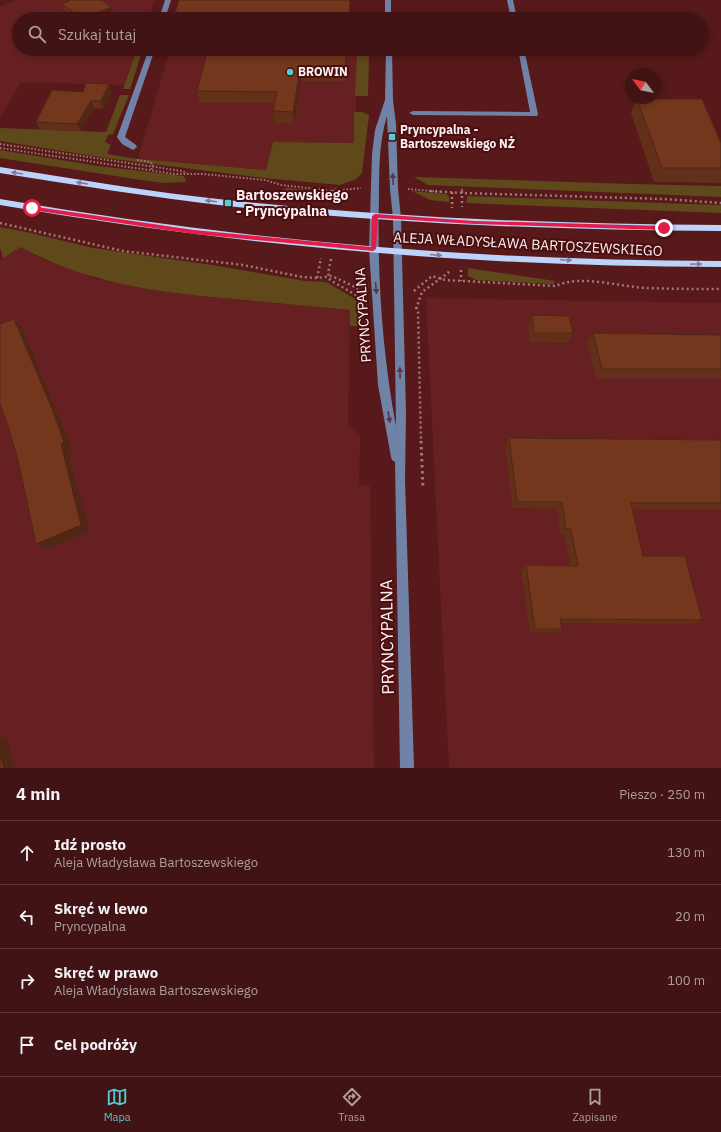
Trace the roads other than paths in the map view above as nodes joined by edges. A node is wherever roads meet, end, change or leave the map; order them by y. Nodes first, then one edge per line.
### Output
1 (168, 0) edge
2 (388, 0) edge
3 (510, 0) edge
4 (164, 12) edge
5 (388, 12) edge
6 (513, 12) edge
7 (150, 56) edge
8 (389, 56) edge
9 (522, 56) edge
10 (389, 100) junction
11 (413, 114) dead end
12 (133, 147) road end
13 (0, 170) edge
14 (0, 202) edge
15 (375, 216) junction
16 (397, 218) junction
17 (721, 228) edge
18 (373, 249) junction
19 (397, 252) junction
20 (721, 264) edge
21 (400, 480) junction
22 (407, 768) edge

1 - 4 street
2 - 5 street
3 - 6 street
7 - 12 street
8 - 10 street, PRYNCYPALNA
9 - 11 street
10 - 15 street, PRYNCYPALNA
16 -> 10 street, PRYNCYPALNA
15 -> 13 main road, ALEJA WŁADYSŁAWA BARTOSZEWSKIEGO
14 - 18 main road, ALEJA WŁADYSŁAWA BARTOSZEWSKIEGO
15 - 16 main road, ALEJA WŁADYSŁAWA BARTOSZEWSKIEGO
15 - 18 street, PRYNCYPALNA
16 - 17 main road, ALEJA WŁADYSŁAWA BARTOSZEWSKIEGO
16 - 19 street, PRYNCYPALNA
18 - 19 main road, ALEJA WŁADYSŁAWA BARTOSZEWSKIEGO
18 -> 21 street, PRYNCYPALNA
19 -> 20 main road, ALEJA WŁADYSŁAWA BARTOSZEWSKIEGO
21 -> 19 street, PRYNCYPALNA
21 - 22 street, PRYNCYPALNA

